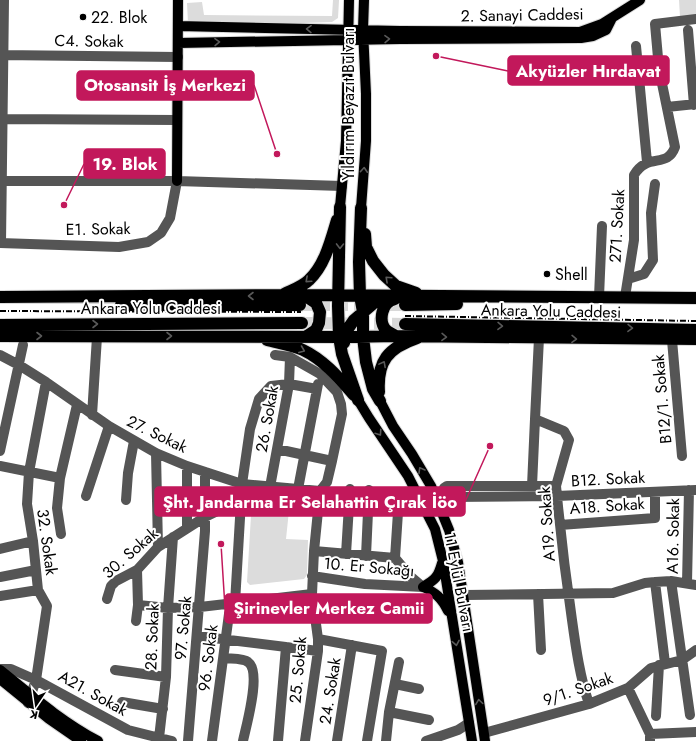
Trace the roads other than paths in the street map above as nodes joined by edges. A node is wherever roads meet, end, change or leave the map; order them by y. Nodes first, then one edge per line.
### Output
1 (4, 0) edge
2 (178, 0) edge
3 (349, 0) edge
4 (364, 0) edge
5 (640, 0) edge
6 (696, 20) edge
7 (178, 26) junction
8 (688, 30) dead end
9 (348, 35) junction
10 (363, 35) junction
11 (178, 43) junction
12 (636, 46) dead end
13 (2, 55) edge
14 (178, 57) junction
15 (695, 104) edge
16 (667, 107) junction
17 (1, 119) edge
18 (177, 120) junction
19 (647, 162) junction
20 (1, 181) edge
21 (177, 181) junction
22 (655, 184) dead end
23 (342, 186) junction
24 (340, 207) junction
25 (361, 208) junction
26 (602, 226) dead end
27 (1, 243) edge
28 (629, 274) junction
29 (280, 296) junction
30 (360, 296) junction
31 (422, 296) junction
32 (0, 297) edge
33 (599, 297) junction
34 (626, 297) junction
35 (696, 298) edge
36 (302, 300) junction
37 (339, 301) junction
38 (0, 304) edge
39 (405, 304) tunnel mouth
40 (696, 304) edge
41 (359, 316) junction
42 (302, 323) tunnel mouth
43 (405, 324) tunnel mouth
44 (0, 325) edge
45 (696, 330) edge
46 (0, 336) edge
47 (251, 336) junction
48 (307, 336) junction
49 (396, 336) junction
50 (423, 336) junction
51 (97, 337) junction
52 (342, 337) junction
53 (363, 337) junction
54 (539, 338) junction
55 (696, 339) edge
56 (672, 340) junction
57 (23, 346) dead end
58 (0, 355) edge
59 (275, 355) dead end
60 (290, 357) junction
61 (19, 365) junction
62 (320, 374) junction
63 (46, 382) junction
64 (289, 384) junction
65 (317, 389) junction
66 (358, 400) junction
67 (380, 401) junction
68 (77, 405) junction
69 (92, 415) junction
70 (535, 418) junction
71 (109, 426) junction
72 (134, 441) junction
73 (277, 449) junction
74 (0, 451) edge
75 (156, 454) junction
76 (304, 455) junction
77 (682, 456) dead end
78 (332, 461) junction
79 (0, 466) edge
80 (187, 466) junction
81 (29, 472) junction
82 (205, 472) junction
83 (60, 478) junction
84 (242, 484) junction
85 (532, 486) junction
86 (270, 487) junction
87 (298, 489) junction
88 (350, 489) dead end
89 (369, 490) dead end
90 (692, 490) edge
91 (320, 491) junction
92 (556, 491) junction
93 (655, 492) junction
94 (86, 496) dead end
95 (399, 497) dead end
96 (126, 500) dead end
97 (242, 500) junction
98 (205, 517) junction
99 (560, 525) junction
100 (187, 527) junction
101 (61, 534) dead end
102 (173, 536) junction
103 (33, 541) junction
104 (158, 547) junction
105 (0, 549) edge
106 (314, 551) junction
107 (346, 554) junction
108 (366, 556) junction
109 (395, 558) junction
110 (443, 561) junction
111 (36, 570) junction
112 (137, 570) junction
113 (312, 576) junction
114 (0, 577) edge
115 (671, 581) junction
116 (655, 582) junction
117 (691, 584) edge
118 (423, 587) junction
119 (38, 590) junction
120 (568, 593) junction
121 (312, 594) junction
122 (538, 594) junction
123 (464, 595) junction
124 (0, 596) edge
125 (107, 599) dead end
126 (235, 603) junction
127 (138, 605) junction
128 (200, 607) junction
129 (314, 607) junction
130 (168, 608) junction
131 (360, 615) dead end
132 (136, 621) dead end
133 (452, 622) junction
134 (197, 636) junction
135 (225, 639) junction
136 (318, 639) junction
137 (352, 645) junction
138 (286, 647) junction
139 (541, 650) dead end
140 (696, 650) edge
141 (318, 651) junction
142 (224, 658) junction
143 (682, 660) junction
144 (399, 662) dead end
145 (662, 664) junction
146 (0, 670) edge
147 (115, 670) dead end
148 (166, 677) junction
149 (0, 679) edge
150 (36, 680) junction
151 (394, 684) junction
152 (628, 688) junction
153 (419, 689) dead end
154 (29, 699) junction
155 (122, 702) dead end
156 (589, 704) junction
157 (162, 709) junction
158 (389, 712) junction
159 (690, 715) dead end
160 (656, 716) dead end
161 (428, 720) dead end
162 (696, 732) edge
163 (470, 734) edge
164 (485, 737) edge
165 (159, 738) junction
166 (650, 738) edge
167 (81, 741) edge
168 (98, 741) edge
169 (172, 741) edge
170 (188, 741) edge
171 (212, 741) edge
172 (243, 741) edge
173 (278, 741) edge
174 (306, 741) edge
175 (337, 741) edge
176 (367, 741) edge
177 (386, 741) edge
178 (426, 741) edge

1 - 13 street
2 - 7 main road
3 - 9 main road, Yıldırım Beyazıt Bulvarı
4 - 10 main road, Yıldırım Beyazıt Bulvarı
5 - 10 main road, 2. Sanayi Caddesi
6 - 16 street
9 -> 7 main road, 2. Sanayi Caddesi
7 - 11 main road
8 - 15 street
9 - 10 main road, 2. Sanayi Caddesi
11 -> 9 main road, 2. Sanayi Caddesi
9 - 23 main road, Yıldırım Beyazıt Bulvarı
25 -> 10 main road, Yıldırım Beyazıt Bulvarı
11 - 14 main road
12 - 19 street
13 - 14 street, C4. Sokak
13 - 17 street
14 - 18 main road
15 - 16 street
16 - 19 street
17 - 18 street
17 - 20 street
18 - 21 main road
19 - 28 street, 271. Sokak
20 - 21 street
20 - 27 street
21 - 23 street
21 - 27 street, E1. Sokak
22 - 28 street
23 - 24 main road, Yıldırım Beyazıt Bulvarı
24 -> 29 highway
24 -> 37 highway
25 - 30 highway
31 -> 25 highway
26 - 33 street
28 - 34 street, 271. Sokak
29 -> 32 highway
29 - 36 highway
30 - 31 highway
30 - 37 highway
30 - 41 highway
31 - 33 highway
31 - 41 highway
31 - 49 highway
33 - 34 highway
34 - 35 highway
36 - 37 highway
36 - 38 highway, Ankara Yolu Caddesi
36 - 48 highway
37 - 41 highway
37 - 52 highway
39 - 40 highway, Ankara Yolu Caddesi
41 - 52 highway
41 - 53 highway
44 -> 42 highway, Ankara Yolu Caddesi
43 -> 45 highway, Ankara Yolu Caddesi
46 -> 51 highway
47 - 48 highway
51 -> 47 highway
47 -> 66 highway
48 - 52 highway
49 - 50 highway
49 - 53 highway
50 -> 54 highway
67 -> 50 highway
51 - 69 street
52 - 53 highway
52 - 66 highway
53 - 67 highway
54 -> 56 highway
54 - 70 street
55 - 56 highway
56 - 77 street, B12/1. Sokak
57 - 61 street
58 - 61 street, 27. Sokak
59 - 60 street
60 - 62 street, 25. Sokak
60 - 64 street, 26. Sokak
61 - 63 street, 27. Sokak
61 - 74 street
62 - 65 street
62 - 78 street, 25. Sokak
63 - 68 street, 27. Sokak
63 - 81 street, 32. Sokak
64 - 65 street
64 - 73 street, 26. Sokak
64 - 84 street, 96. Sokak
65 - 76 street
66 -> 110 main road, 11 Eylül Bulvarı
123 -> 67 main road, 11 Eylül Bulvarı
68 - 69 street, 27. Sokak
68 - 83 street
69 - 71 street, 27. Sokak
70 - 85 street
70 - 92 street, A19. Sokak
71 - 72 street, 27. Sokak
71 - 94 street
72 - 75 street, 27. Sokak
72 - 96 street
73 - 76 street
73 - 86 street, 26. Sokak
75 - 80 street, 27. Sokak
75 - 104 street
76 - 78 street
76 - 87 street
78 - 91 street, 25. Sokak
79 - 81 street
80 - 82 street, 27. Sokak
80 - 100 street
81 - 83 street
81 - 103 street, 32. Sokak
82 - 84 street, 27. Sokak
82 - 98 street, 97. Sokak
83 - 101 street
84 - 86 street, 27. Sokak
84 - 97 street, 96. Sokak
85 - 92 street
85 - 92 street, B12. Sokak
86 - 87 street, 27. Sokak
87 - 91 street, 27. Sokak
88 - 107 street
89 - 108 street
90 - 93 street, B12. Sokak
90 - 117 street, A16. Sokak
91 - 106 street, 25. Sokak
92 - 93 street, B12. Sokak
92 - 99 street, A19. Sokak
93 - 99 street, A18. Sokak
95 - 109 street
97 - 98 street, 30. Sokak
97 - 126 street, 96. Sokak
98 - 100 street, 30. Sokak
98 - 128 street, 97. Sokak
99 - 120 street, A19. Sokak
100 - 102 street, 30. Sokak
102 - 104 street, 30. Sokak
102 - 130 street, 28. Sokak
103 - 105 street
103 - 111 street, 32. Sokak
104 - 112 street, 30. Sokak
106 - 107 street
106 - 113 street, 25. Sokak
107 - 108 street
108 - 109 street
109 - 118 street
110 - 118 main road
110 - 133 main road, 11 Eylül Bulvarı
111 - 114 street
111 - 119 street, 32. Sokak
112 - 125 street, 30. Sokak
112 - 127 street
113 - 118 street, 10. Er Sokağı
113 - 121 street, 25. Sokak
115 - 116 street
115 - 117 street
115 - 143 street
116 - 120 street
116 - 145 street
118 - 133 main road
119 - 124 street
119 - 150 street, 32. Sokak
120 - 122 street
120 - 156 street, A19. Sokak
121 - 126 street
121 - 129 street, 25. Sokak
122 - 123 street
122 - 139 street
164 -> 123 main road, 11 Eylül Bulvarı
126 - 128 street
126 - 135 street, 96. Sokak
127 - 130 street
127 - 132 street
128 - 130 street
128 - 134 street, 97. Sokak
129 - 131 street
129 - 136 street, 25. Sokak
130 - 148 street, 28. Sokak
133 -> 163 main road, 11 Eylül Bulvarı
134 - 135 street
134 - 170 street, 97. Sokak
135 - 138 street
135 - 142 street, 96. Sokak
136 - 137 street
136 - 141 street, 25. Sokak
137 - 175 street, 24. Sokak
137 - 176 street
138 - 141 street
138 - 173 street
140 - 143 street, 9/1. Sokak
141 - 174 street, 25. Sokak
142 - 171 street, 96. Sokak
142 - 172 street
143 - 145 street, 9/1. Sokak
143 - 159 street
144 - 151 street
145 - 152 street, 9/1. Sokak
145 - 160 street
146 - 150 street, A21. Sokak
146 - 154 main road
147 - 148 street
148 - 157 street, 28. Sokak
149 - 154 main road
150 - 154 street, 32. Sokak
150 - 165 street, A21. Sokak
151 - 153 street
151 - 158 street
152 - 156 street, 9/1. Sokak
152 - 166 street
154 - 167 main road
154 - 168 main road
155 - 157 street
156 - 164 street, 9/1. Sokak
157 - 165 street, 28. Sokak
158 - 161 street
158 - 177 street
162 - 166 street
163 - 178 street
165 - 169 street, A21. Sokak

